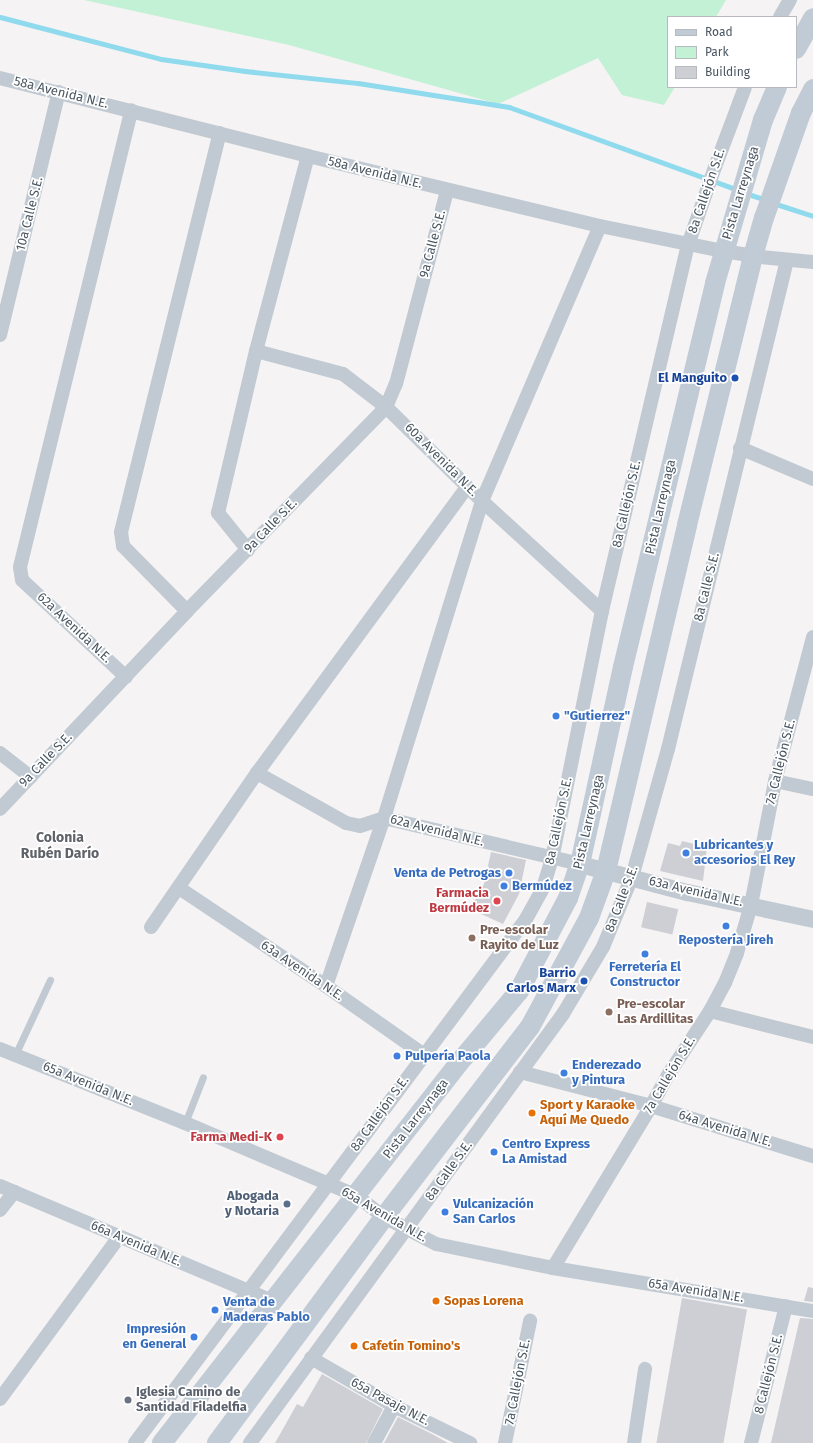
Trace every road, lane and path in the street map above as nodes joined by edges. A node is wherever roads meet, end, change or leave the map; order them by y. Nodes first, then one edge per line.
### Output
1 (790, 0) edge
2 (781, 16) edge
3 (813, 18) edge
4 (797, 47) edge
5 (0, 78) edge
6 (745, 88) edge
7 (777, 88) edge
8 (813, 89) edge
9 (59, 92) junction
10 (131, 110) junction
11 (804, 132) edge
12 (220, 133) junction
13 (308, 156) junction
14 (447, 191) junction
15 (600, 226) junction
16 (688, 245) junction
17 (723, 251) junction
18 (752, 256) junction
19 (787, 260) junction
20 (813, 262) edge
21 (0, 335) edge
22 (256, 351) junction
23 (386, 407) junction
24 (740, 448) junction
25 (813, 479) edge
26 (467, 487) junction
27 (482, 501) junction
28 (248, 550) junction
29 (187, 611) junction
30 (602, 611) junction
31 (813, 637) edge
32 (810, 666) edge
33 (126, 677) junction
34 (0, 753) edge
35 (257, 773) junction
36 (31, 777) junction
37 (775, 781) junction
38 (813, 789) edge
39 (0, 810) edge
40 (384, 818) junction
41 (552, 859) junction
42 (580, 864) junction
43 (606, 871) junction
44 (632, 878) junction
45 (179, 888) junction
46 (751, 905) junction
47 (813, 919) edge
48 (151, 927) dead end
49 (50, 980) dead end
50 (326, 986) junction
51 (710, 1012) junction
52 (813, 1037) edge
53 (0, 1049) edge
54 (15, 1055) junction
55 (424, 1055) junction
56 (520, 1072) junction
57 (203, 1077) dead end
58 (651, 1106) junction
59 (185, 1123) junction
60 (813, 1156) edge
61 (329, 1184) junction
62 (0, 1186) edge
63 (14, 1192) junction
64 (357, 1196) junction
65 (0, 1210) edge
66 (384, 1217) junction
67 (406, 1230) junction
68 (119, 1237) junction
69 (553, 1268) junction
70 (248, 1291) junction
71 (272, 1301) junction
72 (786, 1306) junction
73 (813, 1311) edge
74 (530, 1322) dead end
75 (311, 1358) junction
76 (645, 1369) dead end
77 (0, 1399) edge
78 (394, 1406) junction
79 (134, 1443) edge
80 (162, 1443) edge
81 (217, 1443) edge
82 (250, 1443) edge
83 (374, 1443) edge
84 (470, 1443) edge
85 (505, 1443) edge
86 (634, 1443) edge
87 (752, 1443) edge

1 - 2 street
3 - 4 main road
5 - 9 street, 58a Avenida N.E.
6 - 16 street, 8a Callejón S.E.
7 - 17 main road, Pista Larreynaga
8 - 11 main road, Pista Larreynaga
9 - 10 street, 58a Avenida N.E.
9 - 21 street, 10a Calle S.E.
10 - 12 street, 58a Avenida N.E.
10 - 33 street, 62a Avenida N.E.
11 - 18 main road, Pista Larreynaga
12 - 13 street, 58a Avenida N.E.
12 - 29 street
13 - 14 street, 58a Avenida N.E.
13 - 22 street
14 - 15 street, 58a Avenida N.E.
14 - 23 street, 9a Calle S.E.
15 - 16 street, 58a Avenida N.E.
15 - 27 street
16 - 17 street, 58a Avenida N.E.
16 - 30 street, 8a Callejón S.E.
17 - 18 street, 58a Avenida N.E.
17 - 42 main road, Pista Larreynaga
18 - 19 street, 58a Avenida N.E.
18 - 43 main road, Pista Larreynaga
19 - 20 street, 58a Avenida N.E.
19 - 24 street, 8a Calle S.E.
22 - 23 street, 60a Avenida N.E.
22 - 28 street
23 - 26 street, 60a Avenida N.E.
23 - 28 street, 9a Calle S.E.
24 - 25 street
24 - 44 street, 8a Calle S.E.
26 - 27 street, 60a Avenida N.E.
26 - 35 street
27 - 30 street, 60a Avenida N.E.
27 - 40 street
28 - 29 street, 9a Calle S.E.
29 - 33 street, 9a Calle S.E.
30 - 41 street, 8a Callejón S.E.
31 - 32 street, 7a Callejón S.E.
32 - 37 street, 7a Callejón S.E.
33 - 36 street, 9a Calle S.E.
34 - 36 street
35 - 40 street, 62a Avenida N.E.
35 - 45 street
36 - 39 street, 9a Calle S.E.
37 - 38 street
37 - 46 street, 7a Callejón S.E.
40 - 41 street, 62a Avenida N.E.
40 - 50 street
41 - 42 street, 62a Avenida N.E.
41 - 55 street, 8a Callejón S.E.
42 - 43 street, 63a Avenida N.E.
42 - 64 main road, Pista Larreynaga
43 - 44 street, 63a Avenida N.E.
43 - 66 main road, Pista Larreynaga
44 - 46 street, 63a Avenida N.E.
44 - 56 street, 8a Calle S.E.
45 - 48 street
45 - 50 street, 63a Avenida N.E.
46 - 47 street, 63a Avenida N.E.
46 - 51 street, 7a Callejón S.E.
49 - 54 lane
50 - 55 street, 63a Avenida N.E.
51 - 52 street
51 - 58 street, 7a Callejón S.E.
53 - 54 street, 65a Avenida N.E.
54 - 59 street, 65a Avenida N.E.
55 - 61 street, 8a Callejón S.E.
56 - 58 street, 64a Avenida N.E.
56 - 67 street, 8a Calle S.E.
57 - 59 lane
58 - 60 street, 64a Avenida N.E.
58 - 69 street, 7a Callejón S.E.
59 - 61 street, 65a Avenida N.E.
61 - 64 street, 65a Avenida N.E.
61 - 70 street, 8a Callejón S.E.
62 - 63 street, 66a Avenida N.E.
63 - 65 street
63 - 68 street, 66a Avenida N.E.
64 - 66 street, 65a Avenida N.E.
64 - 71 main road, Pista Larreynaga
66 - 67 street, 65a Avenida N.E.
66 - 81 main road, Pista Larreynaga
67 - 69 street, 65a Avenida N.E.
67 - 75 street, 8a Calle S.E.
68 - 70 street, 66a Avenida N.E.
68 - 77 street
69 - 72 street, 65a Avenida N.E.
70 - 71 street, 66a Avenida N.E.
70 - 79 street, 8a Callejón S.E.
71 - 80 main road, Pista Larreynaga
72 - 73 street, 65a Avenida N.E.
72 - 87 street, 8 Callejón S.E.
74 - 85 street, 7a Callejón S.E.
75 - 78 street, 65a Pasaje N.E.
75 - 82 street, 8a Calle S.E.
76 - 86 street
78 - 83 street
78 - 84 street, 65a Pasaje N.E.

